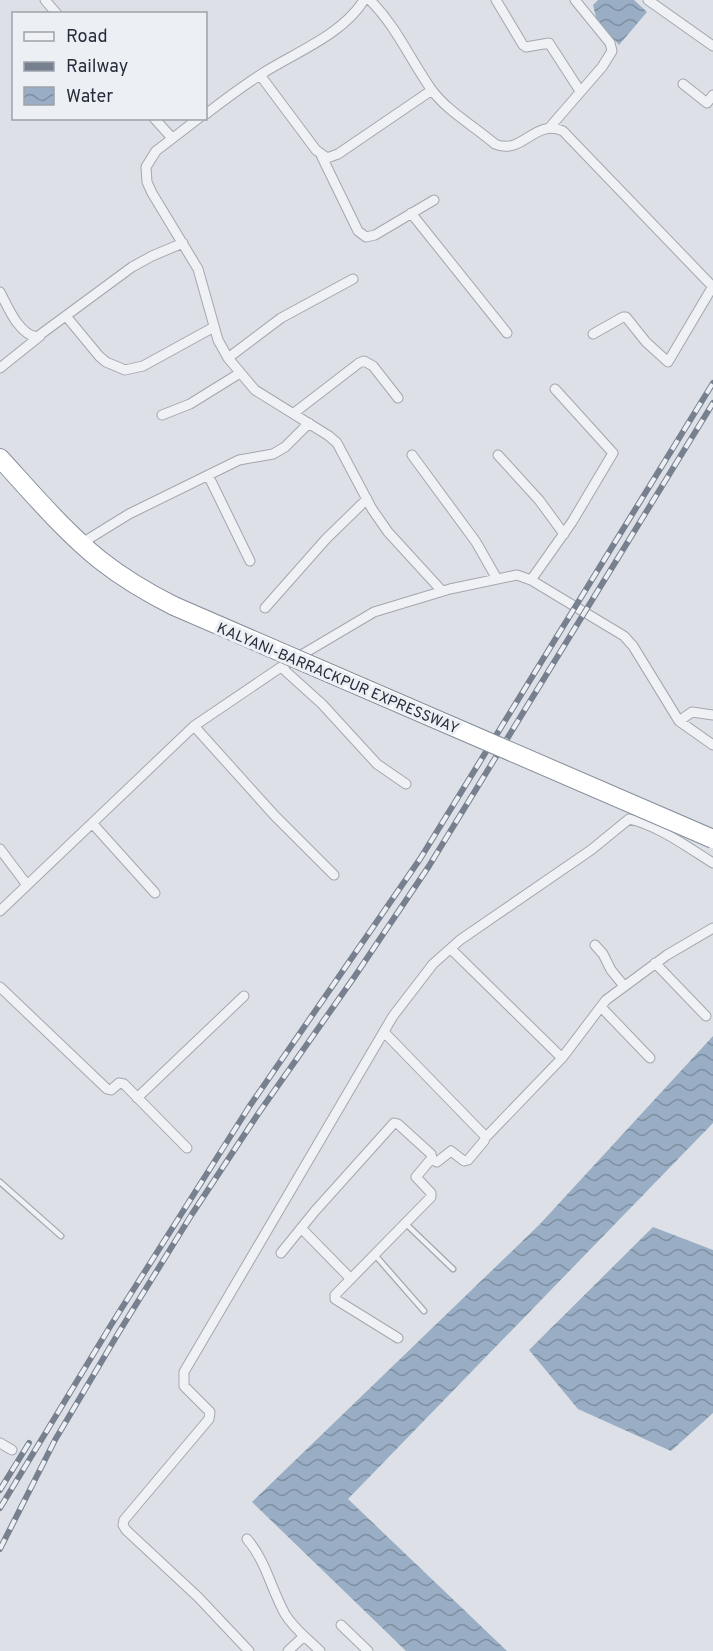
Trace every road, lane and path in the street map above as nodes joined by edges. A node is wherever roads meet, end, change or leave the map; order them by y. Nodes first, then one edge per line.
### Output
1 (45, 0) edge
2 (364, 0) edge
3 (370, 0) edge
4 (496, 0) edge
5 (575, 0) edge
6 (648, 0) edge
7 (55, 12) edge
8 (713, 46) edge
9 (260, 75) junction
10 (683, 84) dead end
11 (432, 90) junction
12 (580, 91) junction
13 (713, 95) edge
14 (207, 113) edge
15 (156, 120) edge
16 (196, 120) edge
17 (550, 127) junction
18 (172, 138) junction
19 (321, 155) junction
20 (434, 200) dead end
21 (411, 213) junction
22 (183, 243) junction
23 (353, 279) dead end
24 (713, 287) edge
25 (0, 292) edge
26 (66, 316) junction
27 (214, 327) junction
28 (507, 333) dead end
29 (43, 334) junction
30 (592, 334) dead end
31 (228, 358) junction
32 (0, 368) edge
33 (240, 373) junction
34 (555, 389) dead end
35 (398, 399) dead end
36 (294, 413) junction
37 (162, 415) dead end
38 (309, 423) junction
39 (412, 455) dead end
40 (498, 455) dead end
41 (0, 458) edge
42 (207, 475) junction
43 (368, 499) junction
44 (564, 534) junction
45 (82, 543) junction
46 (250, 561) dead end
47 (497, 579) junction
48 (531, 579) junction
49 (442, 591) junction
50 (265, 608) dead end
51 (280, 667) junction
52 (713, 715) edge
53 (679, 721) junction
54 (194, 726) junction
55 (713, 745) edge
56 (406, 784) dead end
57 (92, 823) junction
58 (713, 839) edge
59 (0, 849) edge
60 (713, 863) edge
61 (334, 875) dead end
62 (27, 885) junction
63 (155, 893) dead end
64 (0, 911) edge
65 (713, 927) edge
66 (595, 945) dead end
67 (451, 949) junction
68 (655, 963) junction
69 (624, 986) junction
70 (0, 987) edge
71 (244, 996) dead end
72 (601, 1007) junction
73 (706, 1016) dead end
74 (384, 1032) junction
75 (562, 1058) junction
76 (650, 1058) dead end
77 (137, 1098) junction
78 (486, 1136) junction
79 (187, 1148) dead end
80 (432, 1159) junction
81 (0, 1182) edge
82 (405, 1223) junction
83 (301, 1228) junction
84 (61, 1236) dead end
85 (281, 1253) dead end
86 (375, 1255) junction
87 (453, 1269) dead end
88 (351, 1279) junction
89 (424, 1311) dead end
90 (398, 1338) dead end
91 (0, 1443) edge
92 (12, 1450) dead end
93 (247, 1539) dead end
94 (341, 1625) dead end
95 (304, 1636) junction
96 (249, 1651) edge
97 (288, 1651) edge
98 (320, 1651) edge
99 (368, 1651) edge

1 - 7 street
2 - 9 street
3 - 11 street
4 - 12 street
5 - 12 street
6 - 8 street
9 - 14 street
9 - 19 street
10 - 13 street
11 - 17 street
11 - 19 street
12 - 17 street
15 - 18 street
16 - 18 street
17 - 24 street
18 - 22 street
19 - 21 street
20 - 21 street
21 - 28 street
22 - 26 street
22 - 27 street
23 - 31 street
24 - 30 street
25 - 29 street
26 - 27 street
26 - 29 street
27 - 31 street
29 - 32 street
31 - 33 street
33 - 36 street
33 - 37 street
34 - 44 street
35 - 36 street
36 - 38 street
38 - 42 street
38 - 43 street
39 - 47 street
40 - 44 street
41 - 45 highway, KALYANI-BARRACKPUR EXPRESSWAY
42 - 45 street
42 - 46 street
43 - 49 street
43 - 50 street
44 - 48 street
45 - 58 highway, KALYANI-BARRACKPUR EXPRESSWAY, bridge
47 - 48 street
47 - 49 street
48 - 53 street
49 - 51 street
51 - 54 street
51 - 56 street
52 - 53 street
53 - 55 street
54 - 57 street
54 - 61 street
57 - 62 street
57 - 63 street
59 - 62 street
60 - 67 street
62 - 64 street
65 - 68 street
66 - 69 street
67 - 74 street
67 - 75 street
68 - 69 street
68 - 73 street
69 - 72 street
70 - 77 street
71 - 77 street
72 - 75 street
72 - 76 street
74 - 78 street
74 - 96 street
75 - 78 street
77 - 79 street
78 - 80 street
80 - 82 street
80 - 83 street
81 - 84 lane
82 - 86 street
82 - 87 lane
83 - 85 street
83 - 88 street
86 - 88 street
86 - 89 lane
88 - 90 street
91 - 92 street
93 - 95 street
94 - 99 street
95 - 97 street
95 - 98 street

